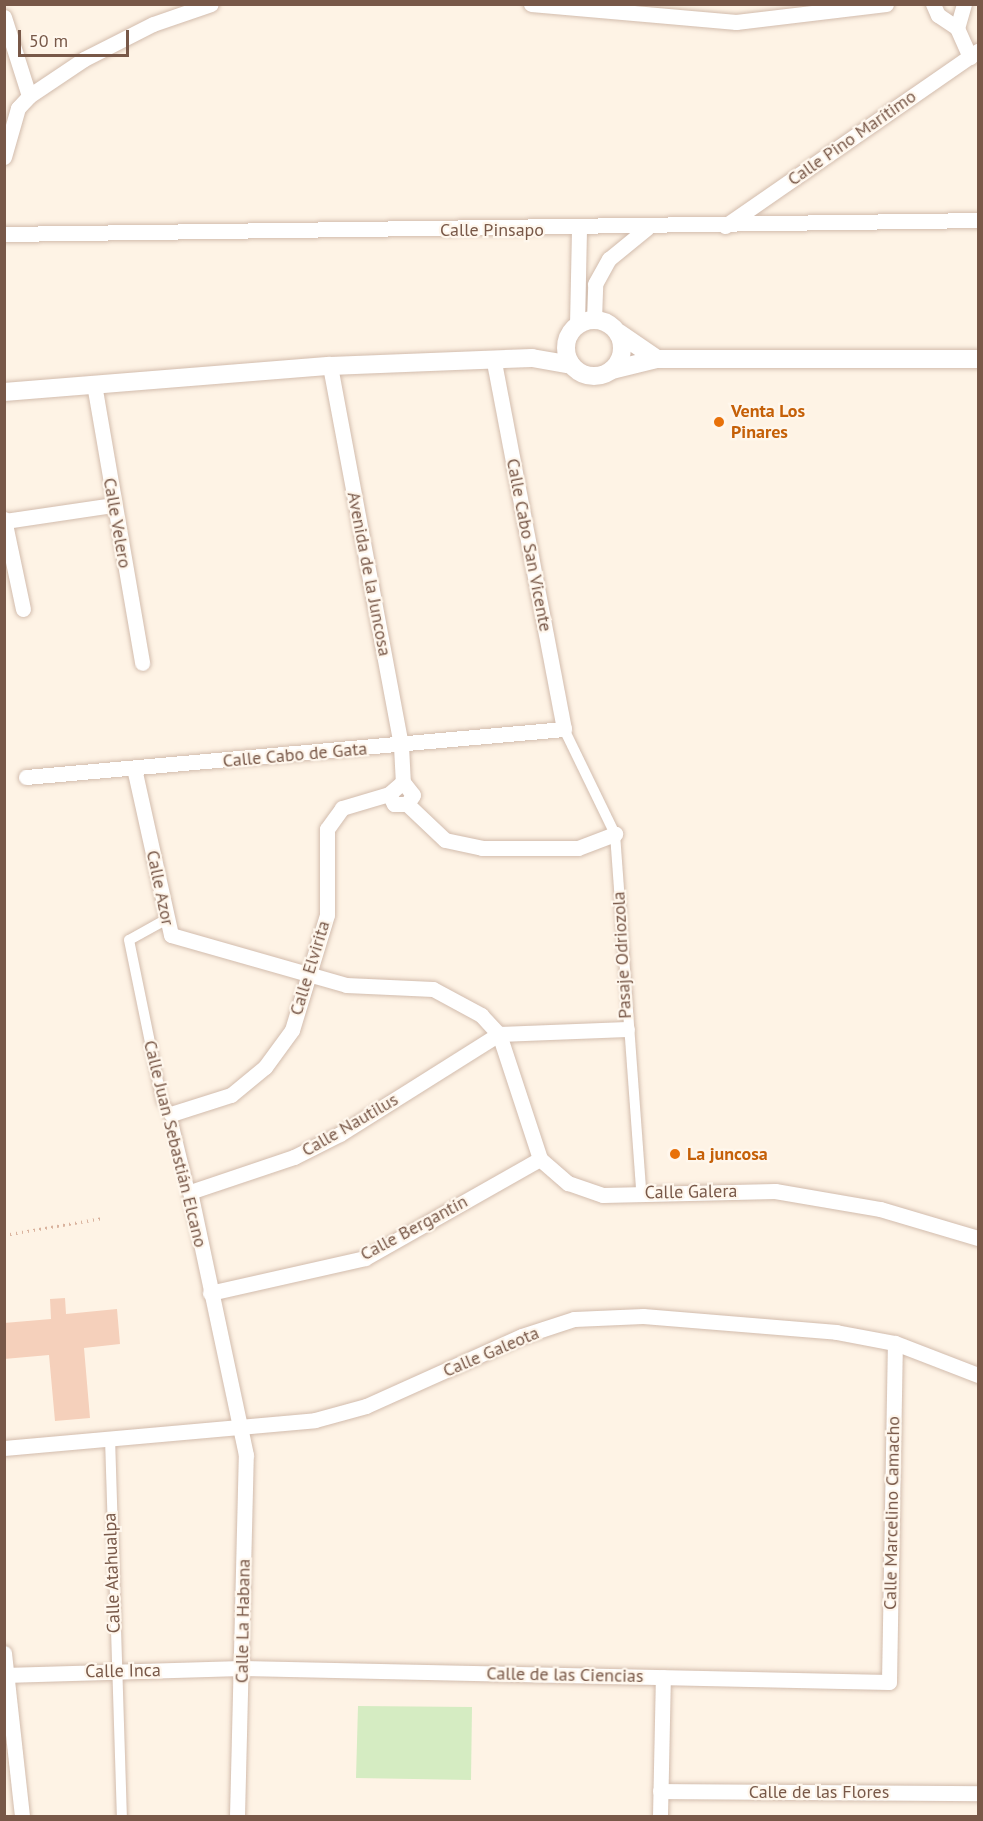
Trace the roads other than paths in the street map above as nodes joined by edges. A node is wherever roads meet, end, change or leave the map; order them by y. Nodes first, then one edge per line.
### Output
1 (211, 4) edge
2 (531, 4) edge
3 (886, 4) edge
4 (933, 4) edge
5 (964, 4) edge
6 (4, 17) edge
7 (957, 28) junction
8 (974, 54) edge
9 (29, 96) junction
10 (4, 157) edge
11 (978, 220) edge
12 (725, 226) junction
13 (647, 228) junction
14 (579, 230) junction
15 (4, 234) edge
16 (581, 325) junction
17 (619, 333) junction
18 (532, 358) junction
19 (657, 359) junction
20 (494, 361) junction
21 (978, 361) edge
22 (571, 365) junction
23 (330, 366) junction
24 (612, 370) junction
25 (94, 384) junction
26 (4, 392) edge
27 (114, 505) junction
28 (5, 520) edge
29 (23, 609) dead end
30 (142, 663) dead end
31 (564, 729) junction
32 (401, 746) junction
33 (134, 768) junction
34 (26, 777) dead end
35 (403, 782) junction
36 (389, 794) junction
37 (406, 804) junction
38 (615, 834) junction
39 (167, 919) junction
40 (312, 972) junction
41 (627, 1029) junction
42 (499, 1034) junction
43 (171, 1114) junction
44 (540, 1159) junction
45 (190, 1192) junction
46 (641, 1192) junction
47 (978, 1238) edge
48 (210, 1293) junction
49 (895, 1343) junction
50 (978, 1375) edge
51 (243, 1426) junction
52 (110, 1438) junction
53 (4, 1448) edge
54 (4, 1653) edge
55 (242, 1668) junction
56 (116, 1671) junction
57 (5, 1674) edge
58 (663, 1677) junction
59 (889, 1682) joint
60 (660, 1791) junction
61 (978, 1793) edge
62 (22, 1816) edge
63 (122, 1816) edge
64 (237, 1816) edge
65 (660, 1816) edge

1 - 9 street
2 - 3 street
4 - 7 street
5 - 7 street
6 - 9 street
7 - 8 street
8 - 12 street, Calle Pino Marítimo
9 - 10 street
11 - 12 street, Calle Pinsapo
12 - 13 street, Calle Pinsapo
13 - 14 street, Calle Pinsapo
13 - 16 street
14 - 15 street, Calle Pinsapo
14 - 16 street
16 - 17 street
16 - 18 street
16 - 22 street
17 - 19 street
17 - 24 street
18 - 20 street
18 - 22 street
19 - 21 street
19 - 24 street
20 - 23 street
20 - 31 street, Calle Cabo San Vicente
22 - 24 street
23 - 25 street
23 - 32 street, Avenida de la Juncosa
25 - 26 street
25 - 27 street, Calle Velero
27 - 28 street
27 - 30 street, Calle Velero
28 - 29 street
31 - 32 street, Calle Cabo de Gata
31 - 38 street, Pasaje Odriozola
32 - 33 street, Calle Cabo de Gata
32 - 35 street, Avenida de la Juncosa
33 - 34 street, Calle Cabo de Gata
33 - 39 street, Calle Azor
35 - 36 street
35 - 37 street, Avenida de la Juncosa
36 - 37 street
36 - 40 street, Calle Elvirita
37 - 38 street
38 - 41 street, Pasaje Odriozola
39 - 40 street, Calle Azor
39 - 43 street, Calle Juan Sebastián Elcano
40 - 42 street
40 - 43 street, Calle Elvirita
41 - 42 street
41 - 46 street, Pasaje Odriozola
42 - 44 street
42 - 45 street, Calle Nautilus
43 - 45 street, Calle Juan Sebastián Elcano
44 - 46 street, Calle Galera
44 - 48 street, Calle Bergantín
45 - 48 street, Calle Juan Sebastián Elcano
46 - 47 street, Calle Galera
48 - 51 street, Calle Juan Sebastián Elcano
49 - 50 street, Calle Galeota
49 - 51 street, Calle Galeota
49 - 59 street, Calle Marcelino Camacho
51 - 52 street, Calle Galeota
51 - 55 street, Calle La Habana
52 - 53 street, Calle Galeota
52 - 56 street, Calle Atahualpa
54 - 57 street
55 - 56 street, Calle Inca
55 - 58 street, Calle de las Ciencias
55 - 64 street, Calle La Habana
56 - 57 street, Calle Inca
56 - 63 street, Calle Atahualpa
57 - 62 street
58 - 59 street, Calle de las Ciencias
58 - 60 street
60 - 61 street, Calle de las Flores
60 - 65 street

